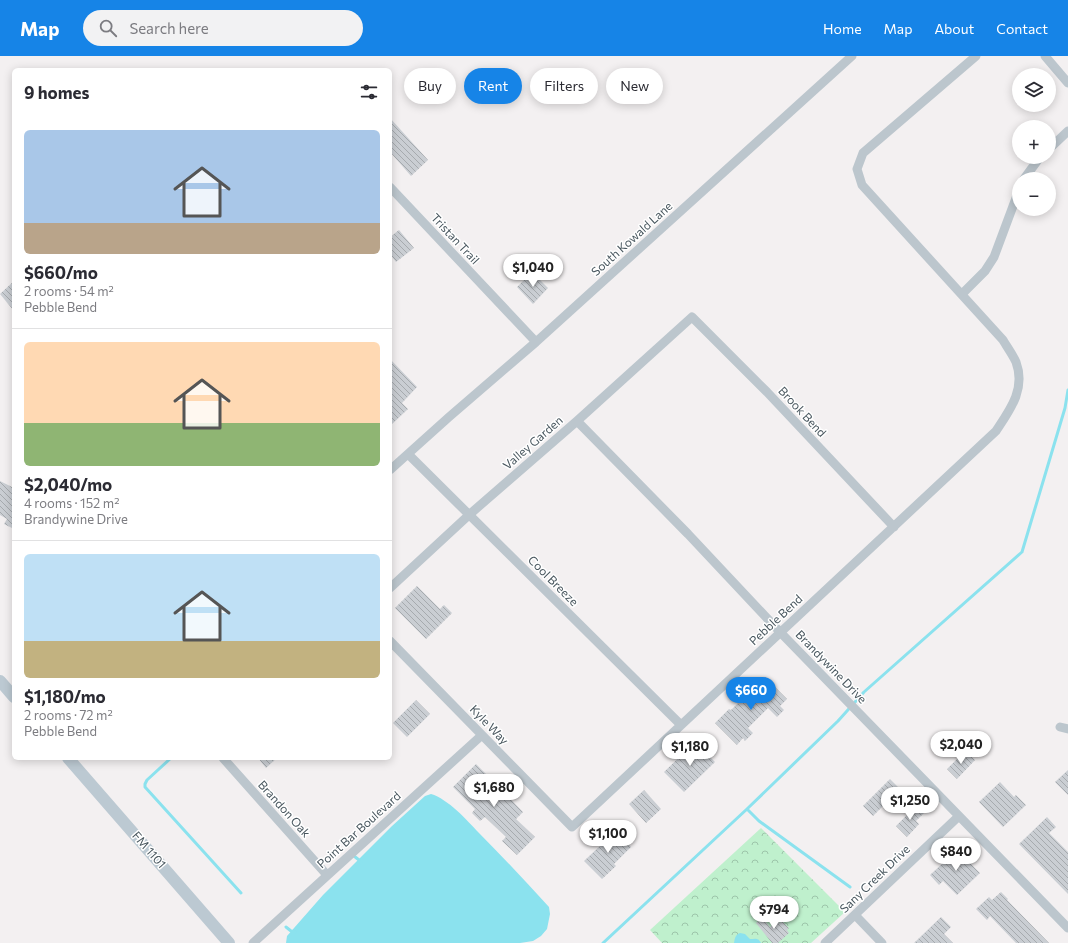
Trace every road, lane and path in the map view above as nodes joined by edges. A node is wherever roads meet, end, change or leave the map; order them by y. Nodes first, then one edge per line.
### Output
1 (852, 56) edge
2 (976, 56) edge
3 (1045, 56) edge
4 (1068, 83) edge
5 (1068, 131) edge
6 (1056, 142) edge
7 (392, 189) edge
8 (1012, 209) edge
9 (962, 294) junction
10 (692, 317) joint
11 (536, 342) junction
12 (577, 421) junction
13 (408, 454) junction
14 (392, 468) edge
15 (470, 514) junction
16 (894, 527) junction
17 (392, 586) edge
18 (780, 632) junction
19 (392, 642) edge
20 (0, 681) edge
21 (12, 695) edge
22 (681, 725) junction
23 (482, 735) junction
24 (71, 760) edge
25 (225, 760) edge
26 (959, 816) junction
27 (572, 827) joint
28 (327, 875) junction
29 (855, 915) junction
30 (1068, 928) edge
31 (229, 943) edge
32 (253, 943) edge
33 (825, 943) edge
34 (882, 943) edge

1 - 11 street, South Kowald Lane
2 - 9 street, Pebble Bend
3 - 4 street
5 - 6 street
7 - 11 street, Tristan Trail
8 - 9 street
9 - 16 street, Pebble Bend
10 - 12 street, Valley Garden
10 - 16 street, Brook Bend
11 - 13 street, South Kowald Lane
12 - 15 street, Valley Garden
12 - 18 street, Brandywine Drive
13 - 14 street, South Kowald Lane
13 - 15 street, Cool Breeze
15 - 17 street, Valley Garden
15 - 22 street, Cool Breeze
16 - 18 street, Pebble Bend
18 - 22 street, Pebble Bend
18 - 26 street, Brandywine Drive
19 - 23 street, Kyle Way
20 - 21 main road
22 - 27 street, Pebble Bend
23 - 27 street, Kyle Way
23 - 28 street, Point Bar Boulevard
24 - 31 main road, FM 1101 / FM 1101
25 - 28 street, Brandon Oak
26 - 29 street, Sany Creek Drive
26 - 30 street, Brandywine Drive
28 - 32 street, Point Bar Boulevard
29 - 33 street, Sany Creek Drive
29 - 34 street

